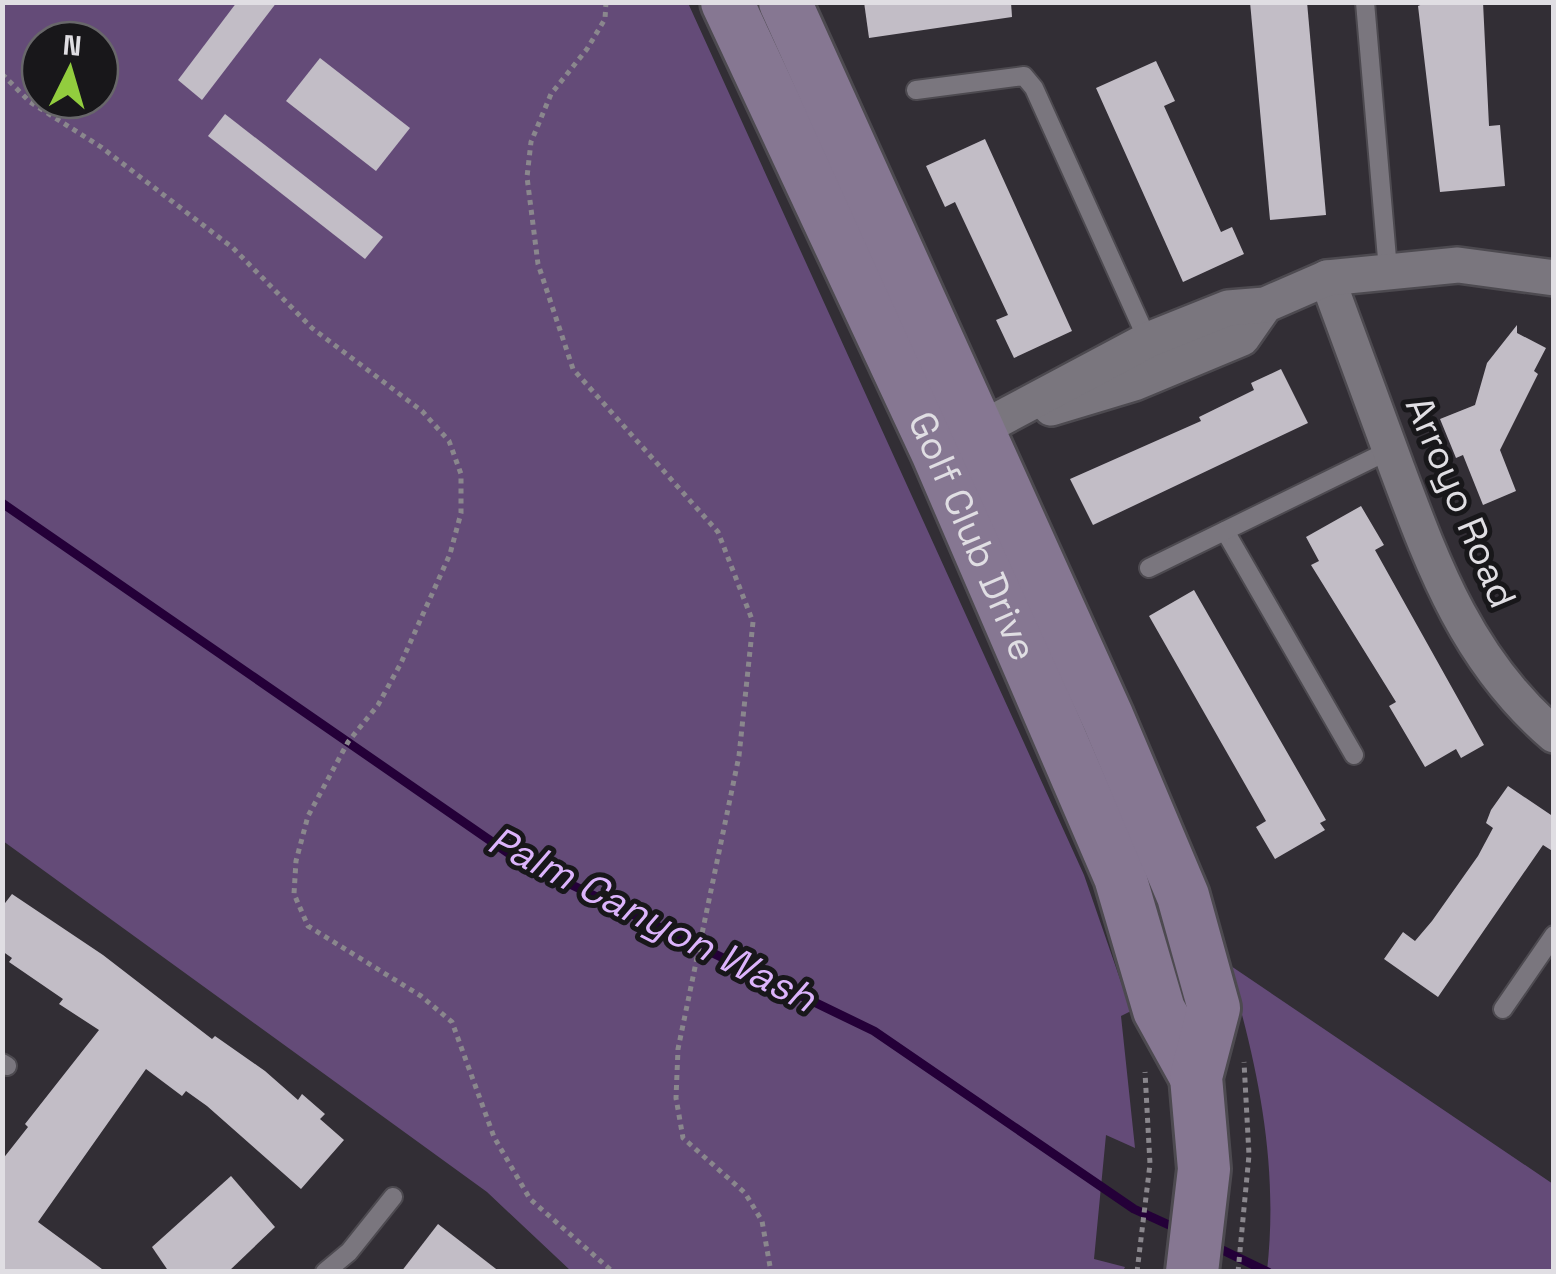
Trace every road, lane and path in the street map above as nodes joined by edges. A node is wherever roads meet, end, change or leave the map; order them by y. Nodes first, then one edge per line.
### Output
1 (606, 2) edge
2 (727, 2) edge
3 (785, 2) edge
4 (1365, 2) edge
5 (2, 74) edge
6 (916, 90) dead end
7 (1388, 270) junction
8 (1327, 278) junction
9 (1554, 278) edge
10 (1155, 356) junction
11 (958, 441) junction
12 (1390, 450) junction
13 (1225, 531) junction
14 (1149, 568) dead end
15 (1554, 735) edge
16 (1354, 755) dead end
17 (1554, 935) edge
18 (1503, 1008) dead end
19 (1150, 1164) dead end
20 (394, 1197) dead end
21 (1246, 1201) dead end
22 (1137, 1271) edge
23 (325, 1272) edge
24 (612, 1272) edge
25 (770, 1272) edge
26 (1192, 1272) edge
27 (1238, 1272) edge

1 - 25 path
2 - 11 street, Golf Club Drive
3 - 11 street, Golf Club Drive
4 - 7 lane
5 - 24 path
6 - 10 lane
7 - 8 street
7 - 9 street
8 - 10 street
8 - 12 street, Arroyo Road
10 - 11 street
11 - 26 street, Golf Club Drive
12 - 13 lane
12 - 15 street, Arroyo Road
13 - 14 lane
13 - 16 lane
17 - 18 lane
19 - 22 path
20 - 23 lane
21 - 27 path

